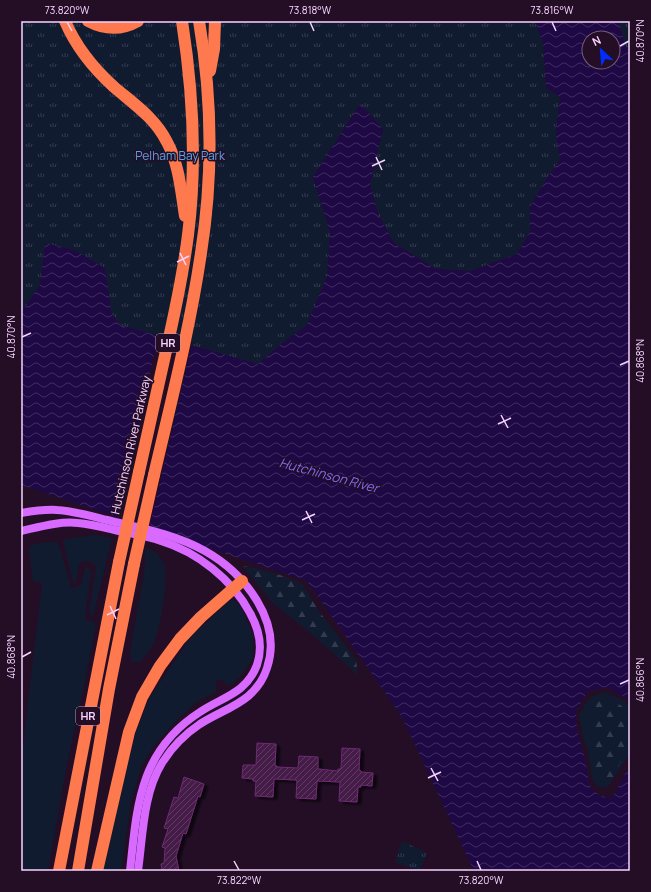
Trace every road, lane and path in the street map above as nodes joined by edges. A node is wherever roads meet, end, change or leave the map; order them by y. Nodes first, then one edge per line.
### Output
1 (65, 21) edge
2 (88, 21) edge
3 (138, 21) edge
4 (182, 21) edge
5 (199, 21) edge
6 (215, 21) edge
7 (208, 90) junction
8 (188, 234) junction
9 (21, 513) edge
10 (127, 529) junction
11 (21, 531) edge
12 (238, 585) junction
13 (59, 871) edge
14 (78, 871) edge
15 (97, 871) edge
16 (130, 871) edge
17 (138, 871) edge

1 - 8 highway
2 - 3 highway
4 - 8 highway, Hutchinson River Parkway / HR
5 - 7 highway, HR
6 - 7 highway
7 - 14 highway, HR, bridge
8 - 13 highway, Hutchinson River Parkway / HR, bridge
9 - 10 street
10 - 11 street
10 - 12 street
12 - 15 highway
12 - 16 street
12 - 17 street

